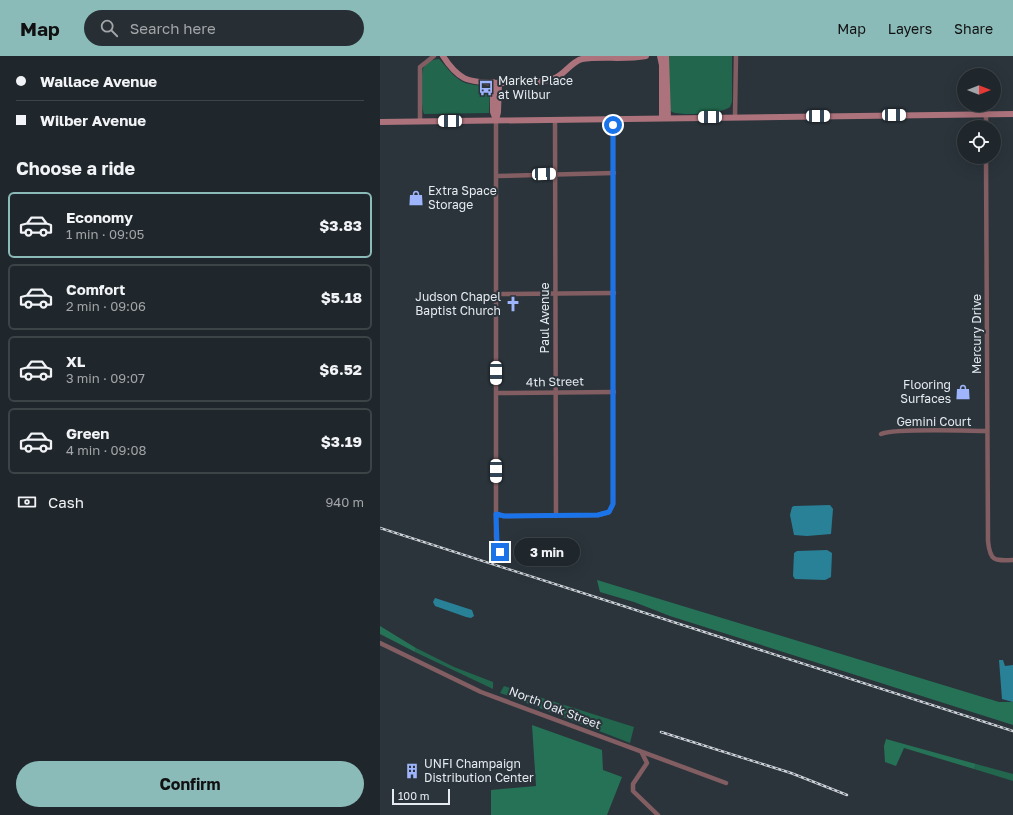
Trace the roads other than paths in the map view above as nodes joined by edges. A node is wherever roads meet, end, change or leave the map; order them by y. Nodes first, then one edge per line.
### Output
1 (434, 56) edge
2 (443, 56) edge
3 (646, 56) edge
4 (660, 56) edge
5 (666, 56) edge
6 (736, 56) edge
7 (496, 82) junction
8 (986, 114) junction
9 (1013, 114) edge
10 (735, 117) junction
11 (665, 118) junction
12 (613, 119) junction
13 (496, 120) junction
14 (555, 120) junction
15 (986, 120) edge
16 (420, 121) junction
17 (380, 122) edge
18 (986, 164) edge
19 (614, 173) junction
20 (556, 174) junction
21 (496, 176) junction
22 (555, 293) junction
23 (614, 293) junction
24 (496, 294) junction
25 (555, 392) junction
26 (614, 392) junction
27 (496, 393) junction
28 (987, 431) junction
29 (880, 434) dead end
30 (496, 514) junction
31 (556, 516) junction
32 (503, 556) dead end
33 (1013, 560) edge
34 (380, 643) edge
35 (642, 753) junction
36 (726, 783) dead end
37 (658, 815) edge

1 - 16 street
2 - 7 main road
3 - 7 main road
4 - 11 main road
5 - 11 main road
6 - 10 street
7 - 13 main road
8 - 9 main road
8 - 10 main road
8 - 15 street
10 - 11 main road
11 - 12 main road
12 - 14 main road
12 - 19 street
13 - 14 main road
13 - 16 main road
13 - 21 street
14 - 20 street, Paul Avenue
16 - 17 main road
18 - 28 street, Mercury Drive
19 - 20 street
19 - 23 street
20 - 21 street
20 - 22 street, Paul Avenue
21 - 24 street
22 - 23 street
22 - 24 street
22 - 25 street, Paul Avenue
23 - 26 street
24 - 27 street
25 - 26 street, 4th Street
25 - 27 street, 4th Street
25 - 31 street, Paul Avenue
26 - 31 street
27 - 30 street
28 - 29 street, Gemini Court
28 - 33 street, Mercury Drive
30 - 31 street
30 - 32 street
34 - 35 street, North Oak Street
35 - 36 street, North Oak Street
35 - 37 street

